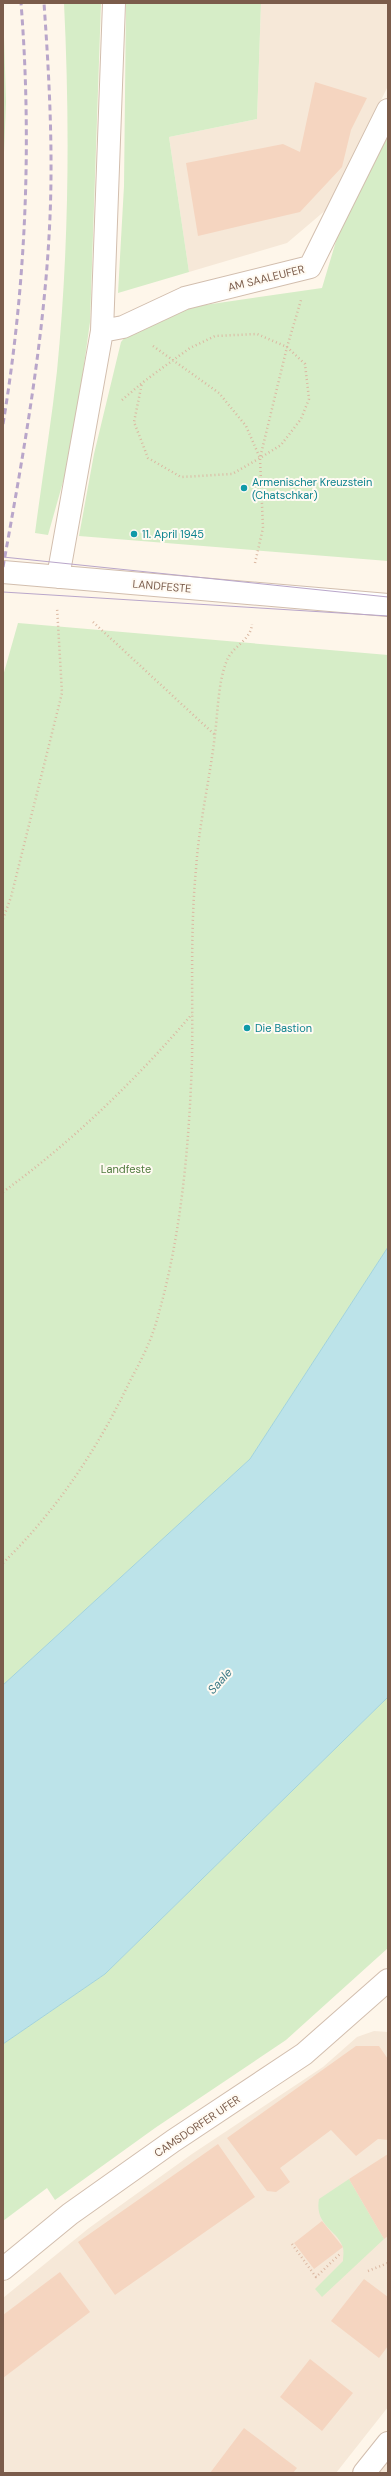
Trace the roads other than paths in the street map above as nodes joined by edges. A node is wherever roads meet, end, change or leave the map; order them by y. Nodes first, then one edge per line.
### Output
1 (114, 3) edge
2 (388, 110) edge
3 (102, 332) junction
4 (3, 572) edge
5 (58, 577) junction
6 (388, 605) edge
7 (388, 1980) edge
8 (3, 2269) edge
9 (388, 2443) edge
10 (364, 2473) edge

1 - 3 street
2 - 3 street, AM SAALEUFER
3 - 5 street
4 - 5 street, LANDFESTE
5 - 6 street, LANDFESTE
7 - 8 street, CAMSDORFER UFER
9 - 10 street

